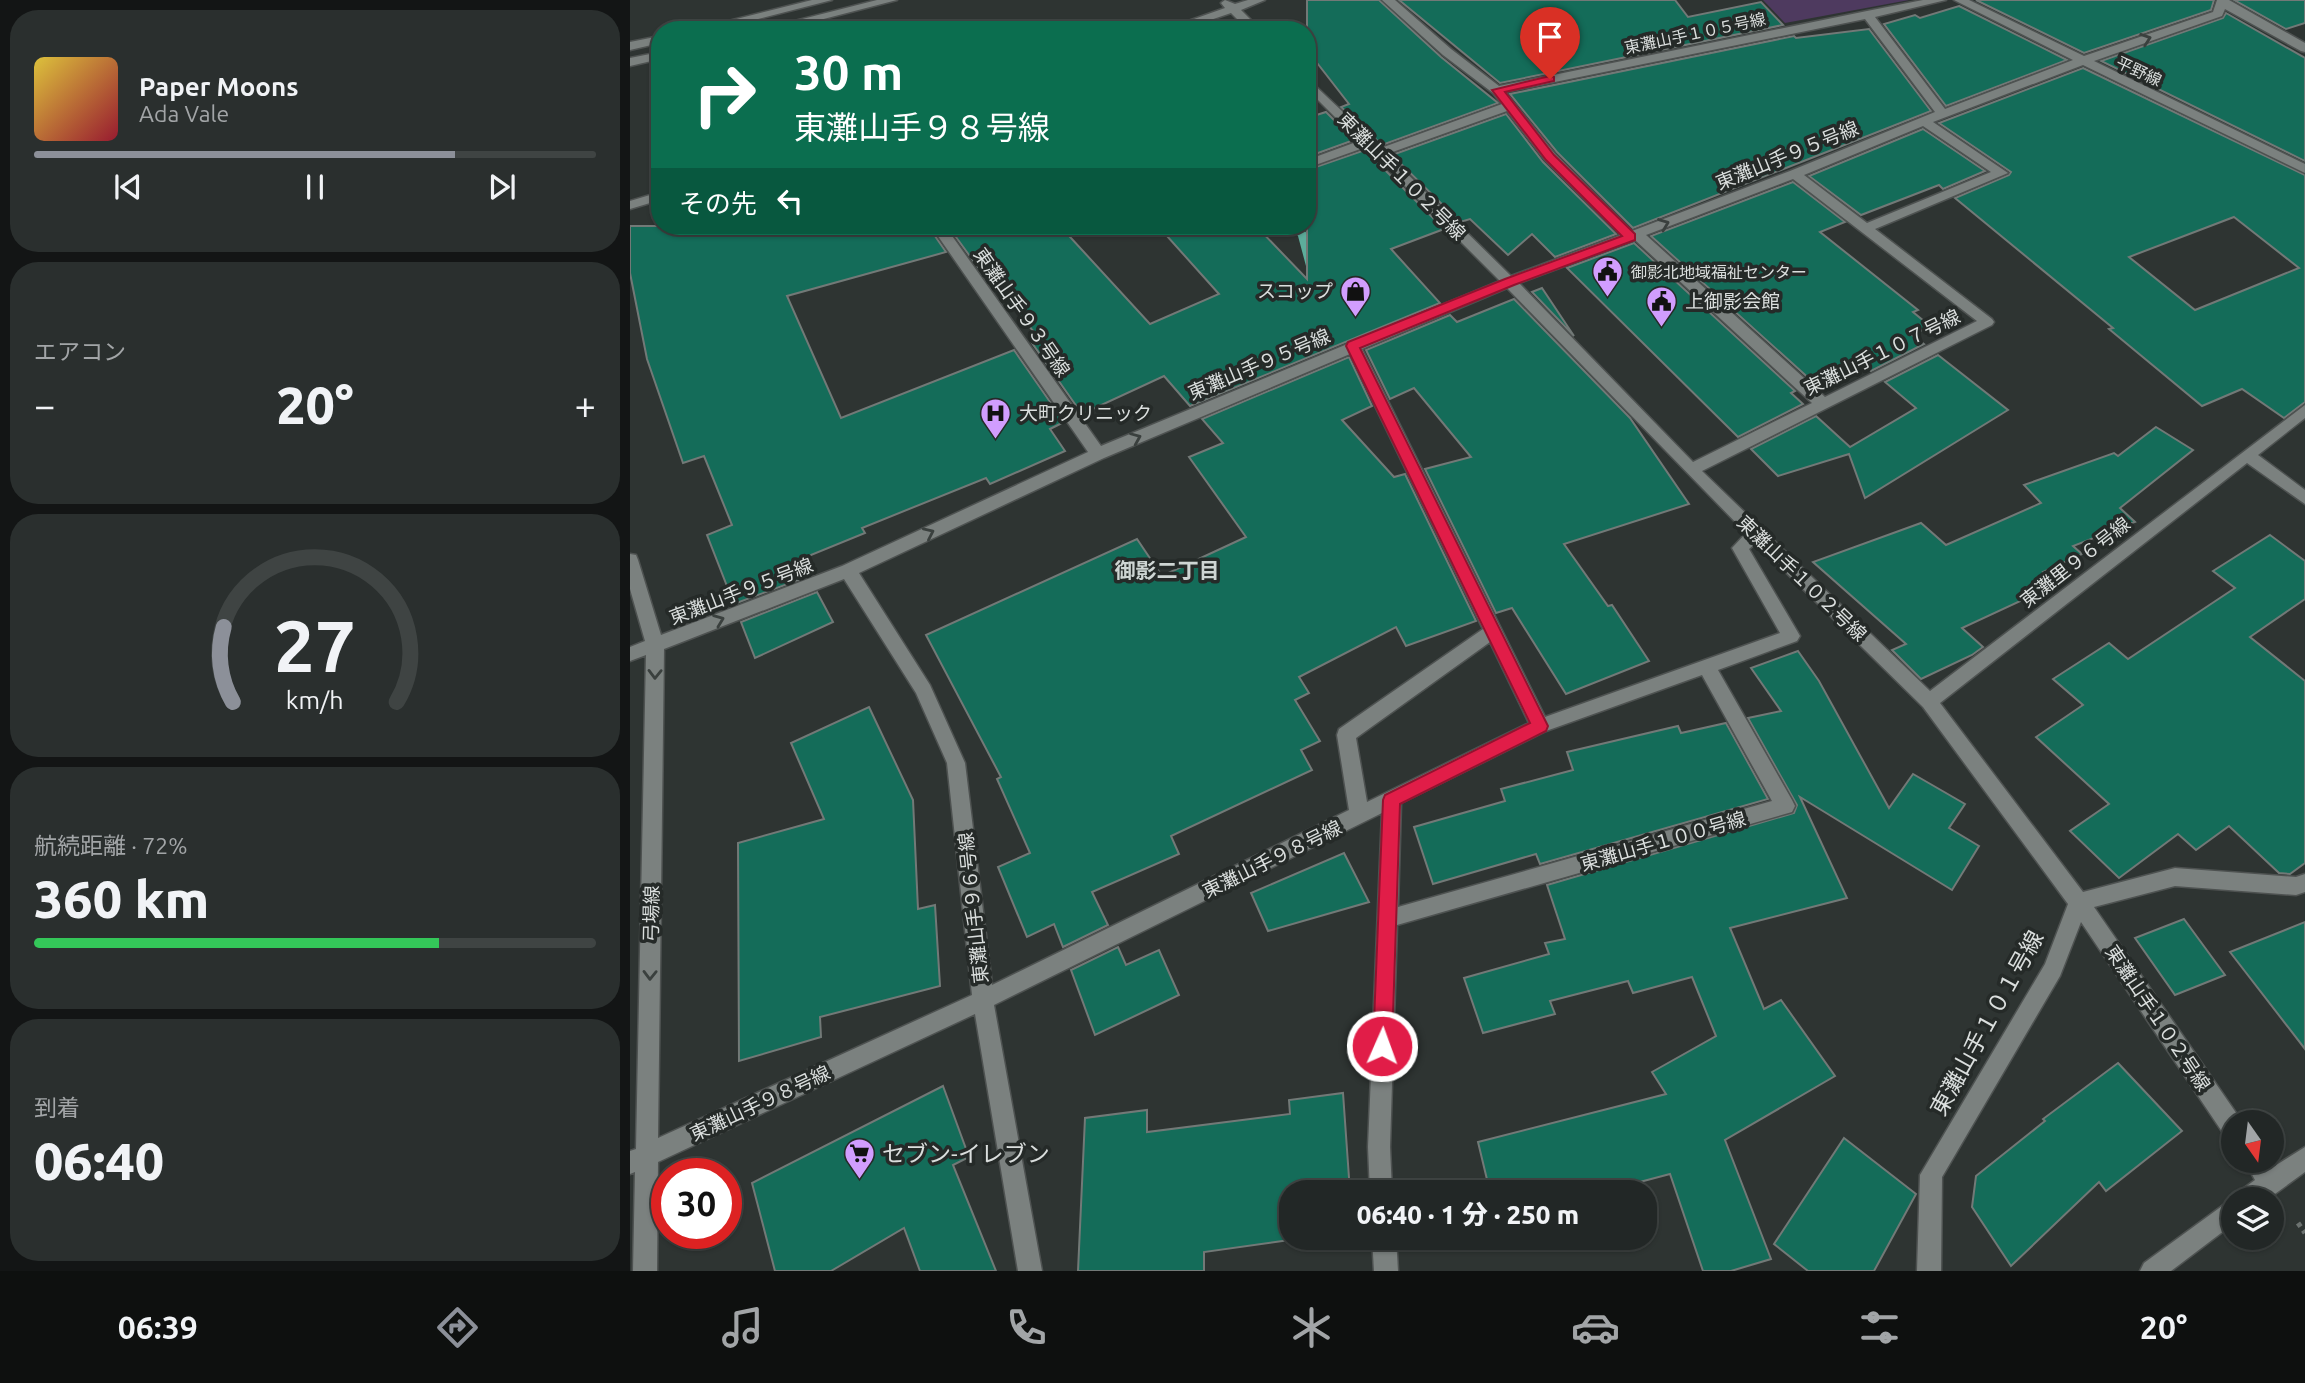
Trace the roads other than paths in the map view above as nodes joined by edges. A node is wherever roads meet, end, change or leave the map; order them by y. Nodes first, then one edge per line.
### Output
1 (826, 0) edge
2 (891, 0) edge
3 (1259, 0) edge
4 (1388, 0) edge
5 (1940, 0) edge
6 (1966, 1) edge
7 (2223, 1) edge
8 (1229, 4) edge
9 (1867, 14) junction
10 (737, 21) edge
11 (803, 21) edge
12 (1190, 21) edge
13 (1246, 21) edge
14 (651, 41) edge
15 (630, 46) edge
16 (2305, 48) edge
17 (651, 57) edge
18 (2082, 61) junction
19 (630, 62) edge
20 (1497, 90) junction
21 (1316, 91) edge
22 (1508, 106) junction
23 (1942, 114) junction
24 (1924, 121) junction
25 (1373, 147) junction
26 (1316, 162) edge
27 (2305, 169) edge
28 (1795, 174) junction
29 (651, 198) edge
30 (630, 205) edge
31 (1866, 228) junction
32 (944, 235) edge
33 (1634, 236) junction
34 (1509, 282) junction
35 (1353, 346) junction
36 (1822, 402) junction
37 (2305, 410) edge
38 (1098, 454) junction
39 (2247, 455) junction
40 (1691, 470) junction
41 (2305, 498) edge
42 (1757, 533) junction
43 (630, 560) edge
44 (848, 571) junction
45 (1493, 631) junction
46 (655, 644) junction
47 (630, 653) edge
48 (1707, 667) junction
49 (1929, 702) junction
50 (1540, 726) junction
51 (1392, 800) junction
52 (1360, 816) junction
53 (2305, 883) edge
54 (2079, 902) junction
55 (1387, 919) junction
56 (983, 1000) junction
57 (2221, 1110) edge
58 (2305, 1158) edge
59 (639, 1159) edge
60 (2264, 1173) edge
61 (1380, 1180) edge
62 (2270, 1182) junction
63 (2264, 1187) edge
64 (2221, 1219) edge
65 (1385, 1250) edge
66 (645, 1271) edge
67 (1030, 1271) edge
68 (1386, 1271) edge
69 (1929, 1271) edge
70 (2152, 1271) edge

1 - 10 street
2 - 11 street
3 - 8 street
4 - 20 street
5 - 9 street, 東灘山手１０５号線
6 - 18 street, 平野線
7 - 16 street
18 -> 7 street, 東灘山手９５号線
8 - 12 street
8 - 13 street
9 - 20 street, 東灘山手１０５号線
9 - 23 street
14 - 15 street
17 - 19 street
18 - 23 street, 東灘山手９５号線
18 - 27 street, 平野線
20 - 22 street
21 - 25 street, 東灘山手１０２号線
22 - 25 street
22 - 33 street
23 - 24 street, 東灘山手９５号線
24 - 28 street, 東灘山手９５号線
24 - 31 street
25 - 26 street
25 - 34 street, 東灘山手１０２号線
28 - 31 street, 東灘山手１０７号線
33 -> 28 street, 東灘山手９５号線
29 - 30 street
31 - 36 street, 東灘山手１０７号線
32 - 38 street, 東灘山手９３号線
33 - 34 street, 東灘山手９５号線
33 - 36 street
34 - 35 street, 東灘山手９５号線
34 - 40 street, 東灘山手１０２号線
38 -> 35 street, 東灘山手９５号線
35 - 45 street
36 - 40 street, 東灘山手１０７号線
37 - 39 street, 東灘里９６号線
44 -> 38 street, 東灘山手９５号線
39 - 41 street
39 - 49 street, 東灘里９６号線
40 - 42 street, 東灘山手１０２号線
42 - 48 street, 東灘山手９８号線
42 - 49 street, 東灘山手１０２号線
43 - 46 street, 弓場線
46 -> 44 street, 東灘山手９５号線
44 - 56 street, 東灘山手９６号線
45 - 50 street
45 - 52 street
46 - 47 street, 東灘山手９５号線
46 -> 59 street, 弓場線
48 - 50 street, 東灘山手９８号線
48 - 55 street, 東灘山手１００号線
49 - 54 street, 東灘山手１０２号線
50 - 51 street, 東灘山手９８号線
51 - 52 street, 東灘山手９８号線
51 - 55 street
52 - 56 street, 東灘山手９８号線
53 - 54 street
54 - 57 street, 東灘山手１０２号線
54 - 69 street, 東灘山手１０１号線
55 - 61 street
56 - 59 street, 東灘山手９８号線
56 - 67 street, 東灘山手９６号線
58 - 62 street
59 - 66 street, 弓場線
60 - 62 street
62 - 63 street
64 - 70 street
65 - 68 street

